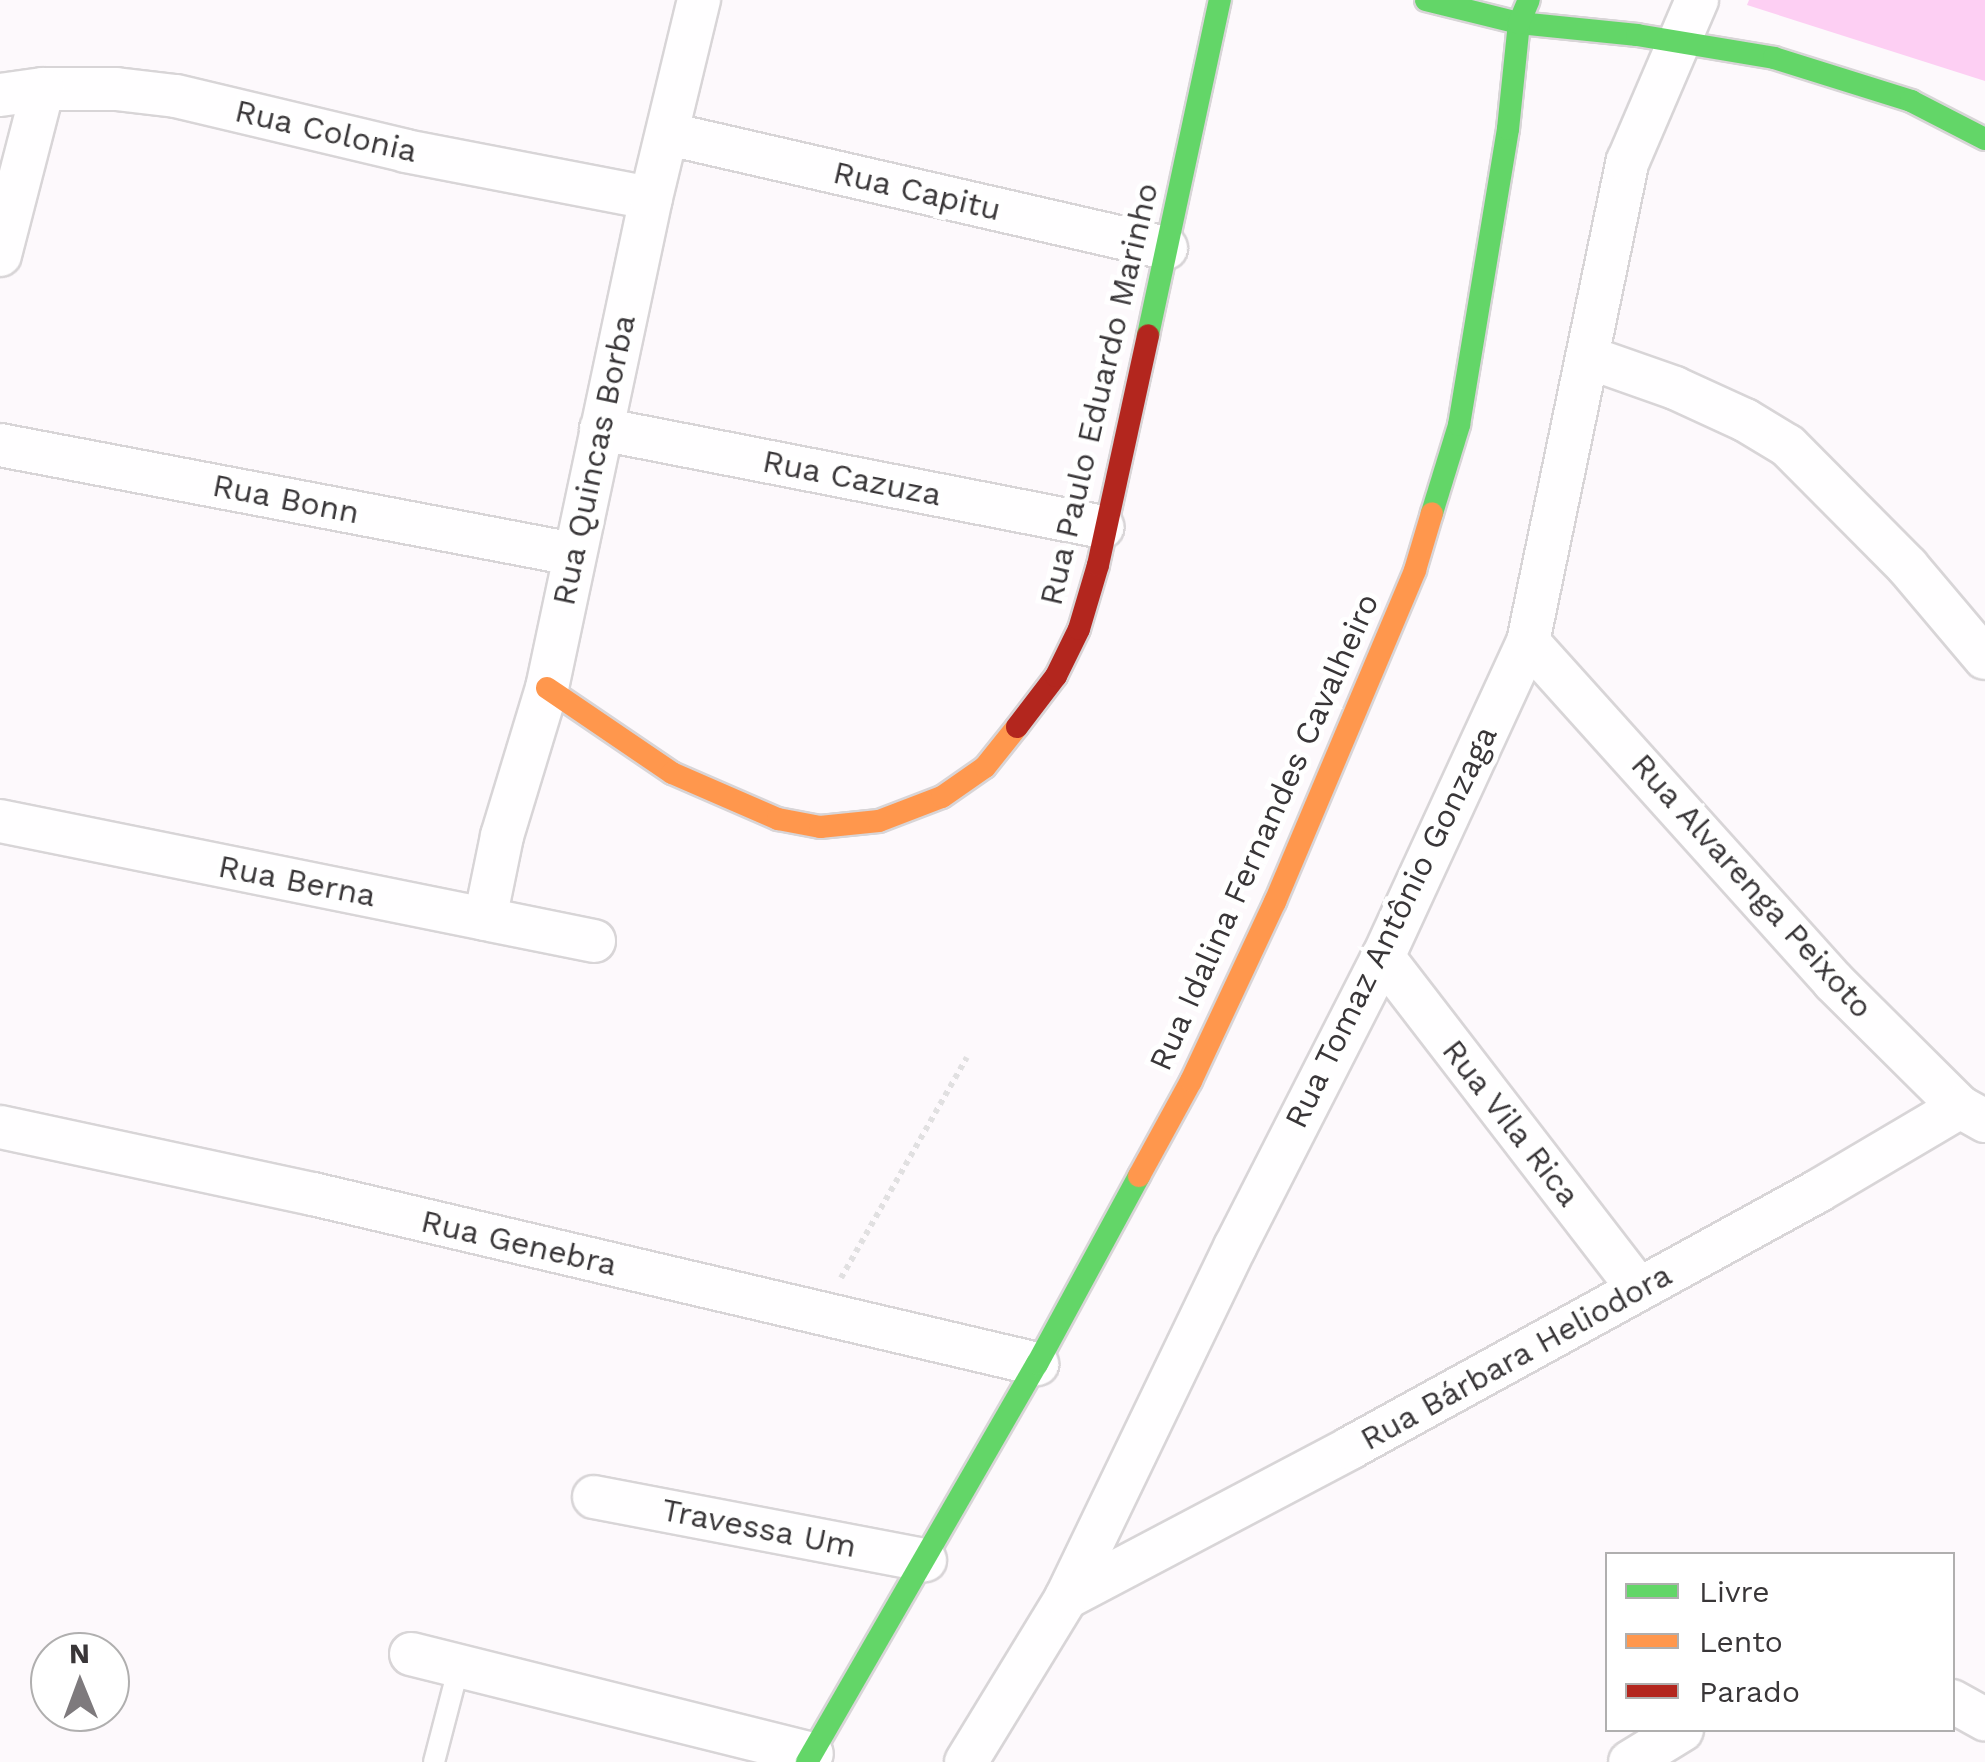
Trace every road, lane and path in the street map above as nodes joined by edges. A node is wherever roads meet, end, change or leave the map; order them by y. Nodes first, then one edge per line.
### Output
1 (699, 0) edge
2 (1220, 0) edge
3 (1426, 0) edge
4 (1530, 0) edge
5 (1697, 0) edge
6 (1519, 23) junction
7 (1656, 38) junction
8 (42, 89) junction
9 (0, 95) edge
10 (669, 134) junction
11 (1985, 139) edge
12 (650, 198) junction
13 (1166, 248) junction
14 (0, 255) edge
15 (1590, 358) junction
16 (601, 429) junction
17 (0, 445) edge
18 (1103, 527) junction
19 (573, 554) junction
20 (1528, 642) junction
21 (1985, 658) edge
22 (547, 688) junction
23 (0, 820) edge
24 (485, 919) junction
25 (594, 941) dead end
26 (1384, 957) junction
27 (967, 1057) dead end
28 (1973, 1114) edge
29 (0, 1127) edge
30 (1640, 1289) junction
31 (821, 1314) junction
32 (1037, 1364) junction
33 (594, 1496) dead end
34 (924, 1560) junction
35 (1066, 1598) junction
36 (411, 1654) dead end
37 (459, 1666) junction
38 (1955, 1703) edge
39 (1985, 1719) edge
40 (1679, 1732) edge
41 (810, 1758) edge
42 (434, 1762) edge
43 (966, 1762) edge
44 (1630, 1762) edge

1 - 10 street, Rua Quincas Borba
2 - 13 street, Rua Paulo Eduardo Marinho
3 - 6 street
4 - 6 street, Rua Idalina Fernandes Cavalheiro
5 - 7 street, Rua Tomaz Antônio Gonzaga
6 - 7 street
6 - 32 street, Rua Idalina Fernandes Cavalheiro
7 - 11 street
7 - 15 street, Rua Tomaz Antônio Gonzaga
8 - 9 street, Rua Colonia
8 - 12 street, Rua Colonia
8 - 14 street
10 - 12 street, Rua Quincas Borba
10 - 13 street, Rua Capitu
12 - 16 street, Rua Quincas Borba
13 - 18 street, Rua Paulo Eduardo Marinho
15 - 20 street, Rua Tomaz Antônio Gonzaga
15 - 21 street
16 - 18 street, Rua Cazuza
16 - 19 street, Rua Quincas Borba
17 - 19 street, Rua Bonn
18 - 22 street, Rua Paulo Eduardo Marinho
19 - 22 street, Rua Quincas Borba
20 - 26 street, Rua Tomaz Antônio Gonzaga
20 - 28 street, Rua Alvarenga Peixoto
22 - 24 street, Rua Quincas Borba
23 - 24 street, Rua Berna
24 - 25 street, Rua Berna
26 - 30 street, Rua Vila Rica
26 - 35 street, Rua Tomaz Antônio Gonzaga
27 - 31 path
28 - 30 street, Rua Bárbara Heliodora
29 - 31 street, Rua Genebra
30 - 35 street, Rua Bárbara Heliodora
31 - 32 street, Rua Genebra
32 - 34 street, Rua Idalina Fernandes Cavalheiro
33 - 34 street, Travessa Um
34 - 41 street, Rua Idalina Fernandes Cavalheiro
35 - 43 street, Rua Tomaz Antônio Gonzaga
36 - 37 street
37 - 41 street
37 - 42 lane
38 - 39 street
40 - 44 street

